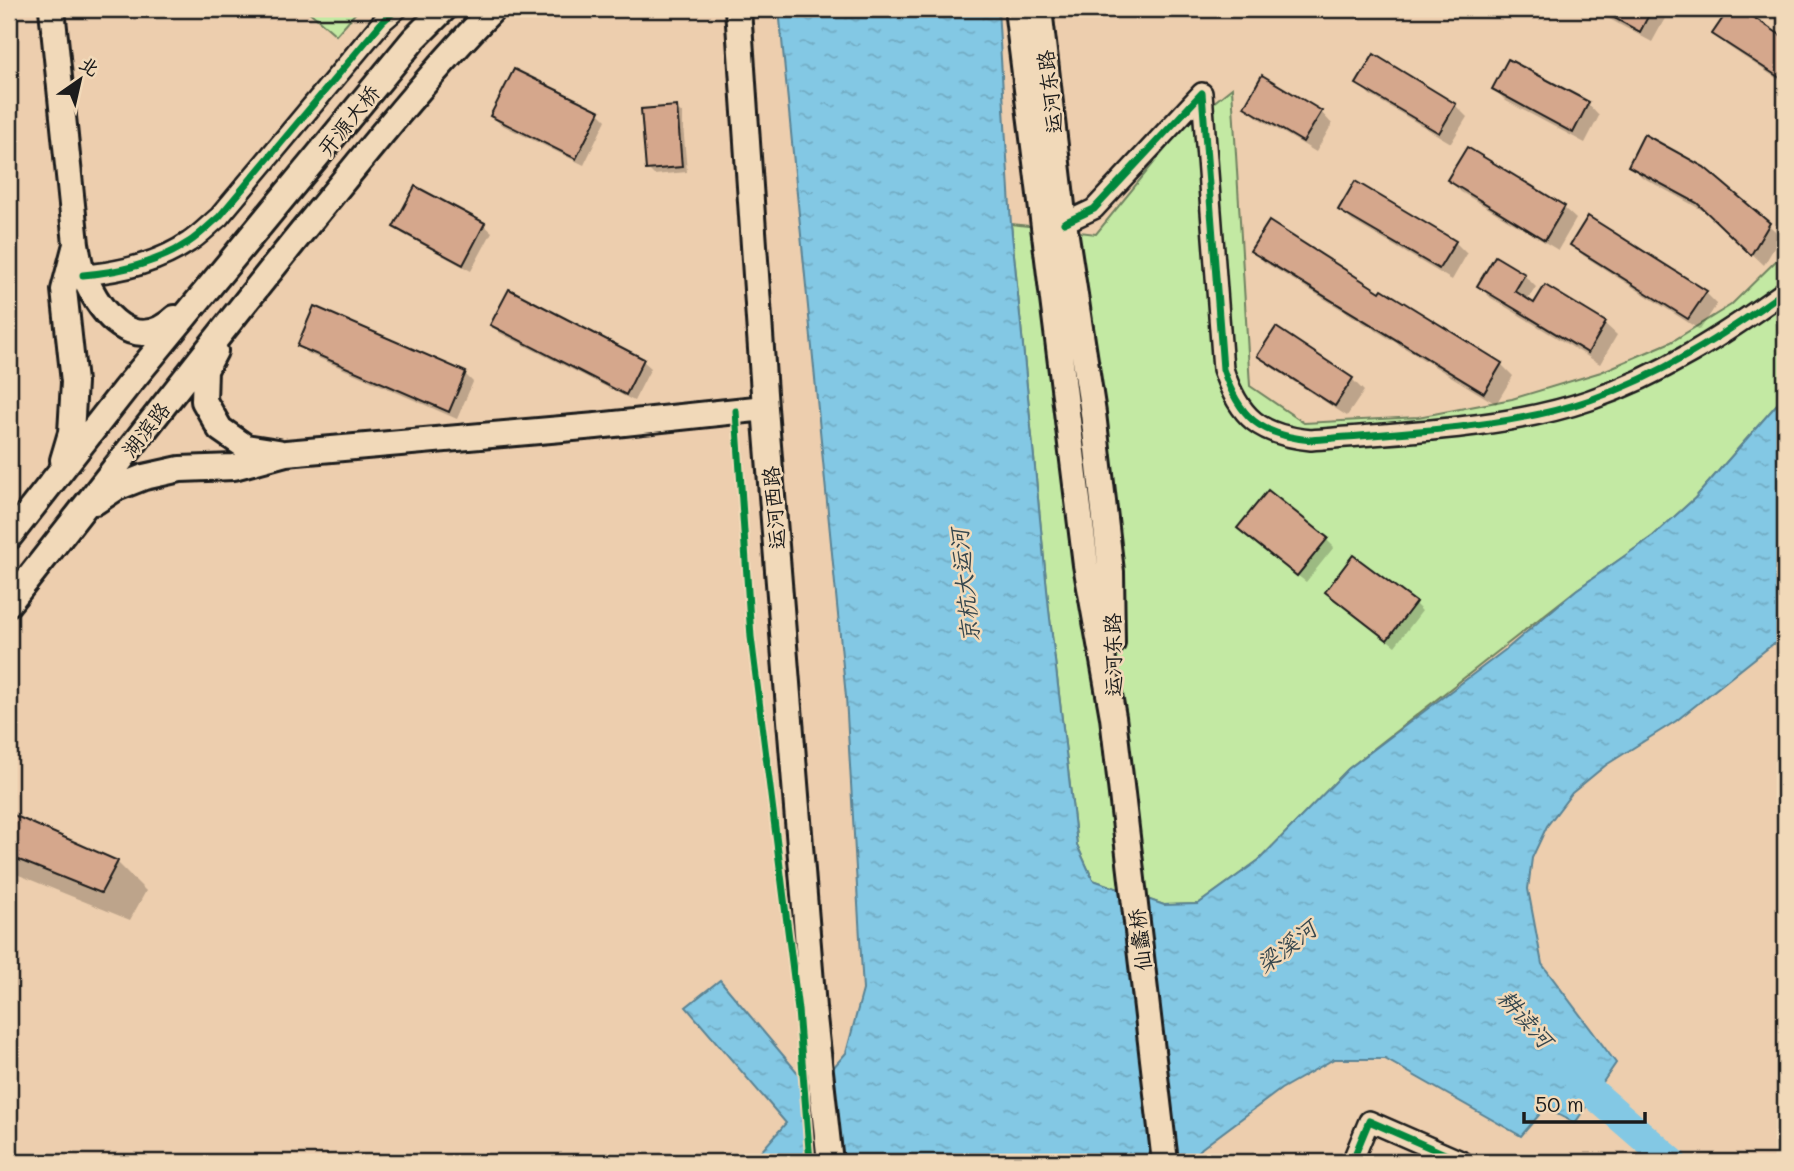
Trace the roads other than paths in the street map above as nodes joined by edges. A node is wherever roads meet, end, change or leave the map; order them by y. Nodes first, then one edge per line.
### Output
1 (52, 9) edge
2 (397, 9) edge
3 (444, 9) edge
4 (493, 9) edge
5 (737, 9) edge
6 (1017, 9) edge
7 (1039, 9) edge
8 (1064, 223) junction
9 (255, 234) joint
10 (76, 243) junction
11 (83, 275) junction
12 (214, 282) junction
13 (1785, 291) edge
14 (230, 321) junction
15 (765, 408) junction
16 (286, 453) junction
17 (58, 474) junction
18 (81, 511) junction
19 (9, 537) edge
20 (9, 603) edge
21 (1113, 717) junction
22 (830, 1162) edge
23 (1166, 1162) edge
24 (1352, 1162) edge
25 (1463, 1162) edge

1 - 10 main road
2 - 11 street
3 - 9 main road, 开源大桥
4 - 14 main road, 湖滨路
5 - 15 main road, 运河西路
6 - 21 main road, 运河东路
7 - 8 main road, 运河东路
8 - 13 street
8 - 21 main road, 运河东路
9 - 12 main road, 湖滨路
10 - 11 main road
10 - 17 main road
11 - 12 main road
12 - 17 main road, 湖滨路
14 - 16 main road
14 - 18 main road, 湖滨路
15 - 16 main road
15 - 22 main road, 运河西路
16 - 18 main road
17 - 19 main road, 湖滨路
18 - 20 main road, 湖滨路
21 - 23 main road, 仙蠡桥
24 - 25 street

